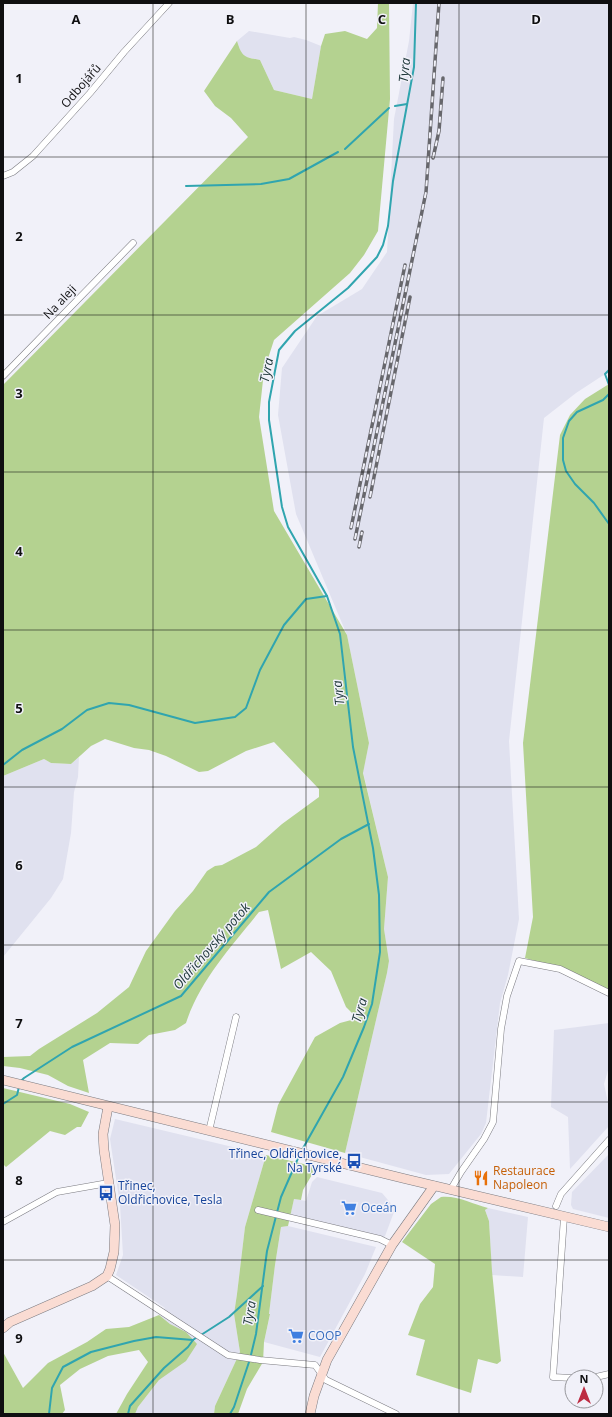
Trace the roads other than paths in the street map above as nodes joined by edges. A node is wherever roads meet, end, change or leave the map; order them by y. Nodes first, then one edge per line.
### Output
1 (169, 3) edge
2 (3, 176) edge
3 (133, 243) dead end
4 (5, 372) edge
5 (609, 994) edge
6 (236, 1017) dead end
7 (3, 1080) edge
8 (108, 1107) junction
9 (209, 1131) junction
10 (609, 1140) edge
11 (108, 1182) junction
12 (434, 1186) junction
13 (451, 1190) junction
14 (556, 1206) dead end
15 (258, 1210) dead end
16 (564, 1216) junction
17 (3, 1222) edge
18 (609, 1227) edge
19 (392, 1245) junction
20 (106, 1276) junction
21 (3, 1328) edge
22 (322, 1373) junction
23 (564, 1378) edge
24 (310, 1414) edge
25 (396, 1414) edge

1 - 2 street, Odbojářů
3 - 4 street, Na aleji
5 - 13 street
6 - 9 street
7 - 8 main road
8 - 9 main road
8 - 11 main road
9 - 12 main road
10 - 14 street
11 - 17 street
11 - 20 main road
12 - 13 main road
12 - 19 main road
13 - 16 main road
15 - 19 street
16 - 18 main road
16 - 23 street
19 - 22 main road
20 - 21 main road
20 - 22 street
22 - 24 main road
22 - 25 street

